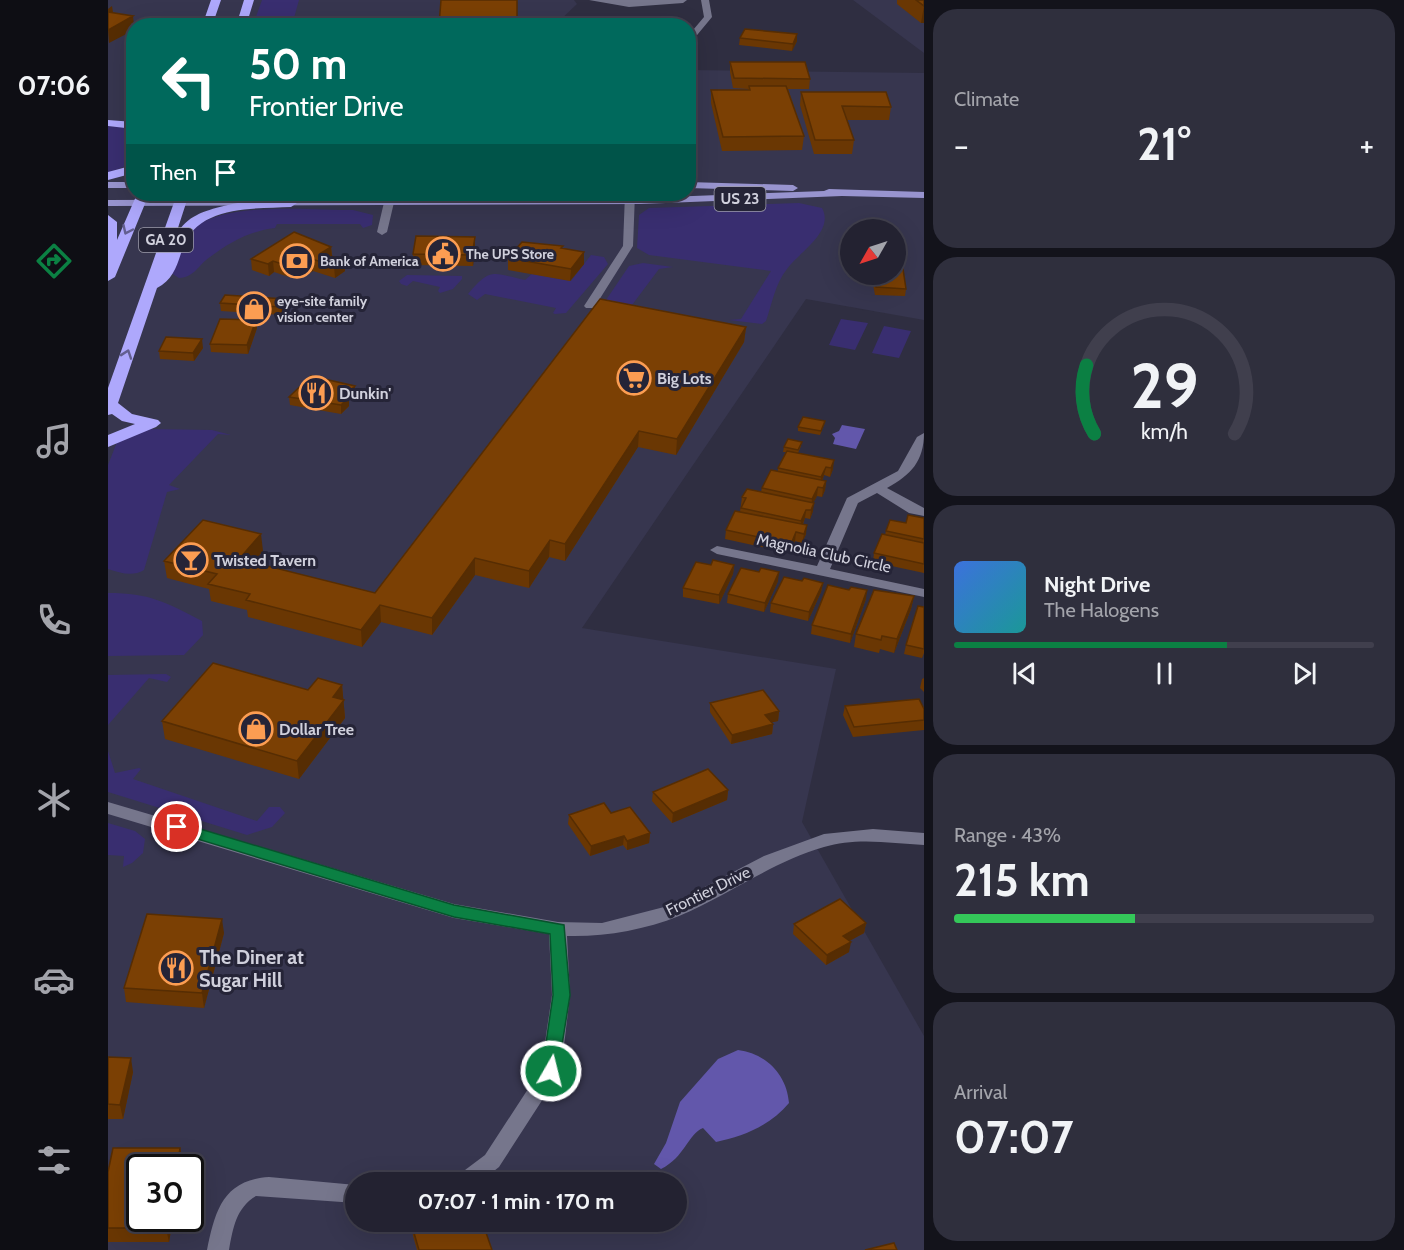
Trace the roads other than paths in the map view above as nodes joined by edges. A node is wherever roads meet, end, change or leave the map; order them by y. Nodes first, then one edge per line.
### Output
1 (216, 0) edge
2 (249, 0) edge
3 (683, 0) edge
4 (705, 0) edge
5 (596, 1) edge
6 (210, 18) edge
7 (243, 18) edge
8 (696, 33) edge
9 (126, 119) edge
10 (108, 122) edge
11 (126, 125) edge
12 (126, 171) edge
13 (108, 176) edge
14 (108, 185) edge
15 (126, 185) edge
16 (696, 185) edge
17 (838, 194) junction
18 (924, 195) edge
19 (696, 197) edge
20 (126, 200) edge
21 (140, 201) edge
22 (180, 201) edge
23 (264, 201) edge
24 (311, 201) edge
25 (389, 201) edge
26 (634, 201) edge
27 (291, 202) junction
28 (108, 203) edge
29 (108, 219) edge
30 (382, 232) dead end
31 (114, 257) junction
32 (108, 277) edge
33 (149, 287) junction
34 (590, 306) dead end
35 (109, 407) edge
36 (924, 437) edge
37 (108, 441) edge
38 (877, 487) junction
39 (924, 512) edge
40 (717, 550) dead end
41 (822, 571) junction
42 (924, 592) edge
43 (108, 808) edge
44 (924, 839) edge
45 (558, 929) junction
46 (477, 1172) edge
47 (345, 1193) edge
48 (218, 1250) edge

1 - 6 highway
2 - 7 highway
3 - 5 street
4 - 8 street
9 - 10 highway
10 - 11 highway
12 - 13 highway
14 - 15 main road
16 - 17 main road, US 23
17 - 18 main road, US 23
17 - 19 main road, US 23
20 - 28 main road
21 -> 31 highway, GA 20
22 - 33 highway, GA 20
23 - 27 main road, US 23
24 - 27 main road, US 23
25 - 30 street
26 - 34 street
27 - 33 highway
29 - 31 highway
31 - 32 highway, GA 20
35 -> 33 highway, GA 20
35 - 37 highway
36 - 38 street
38 - 39 street
38 - 41 street
40 - 41 street, Magnolia Club Circle
41 - 42 street, Magnolia Club Circle
43 - 45 street, Frontier Drive
44 - 45 street, Frontier Drive
45 - 46 street
47 - 48 street

